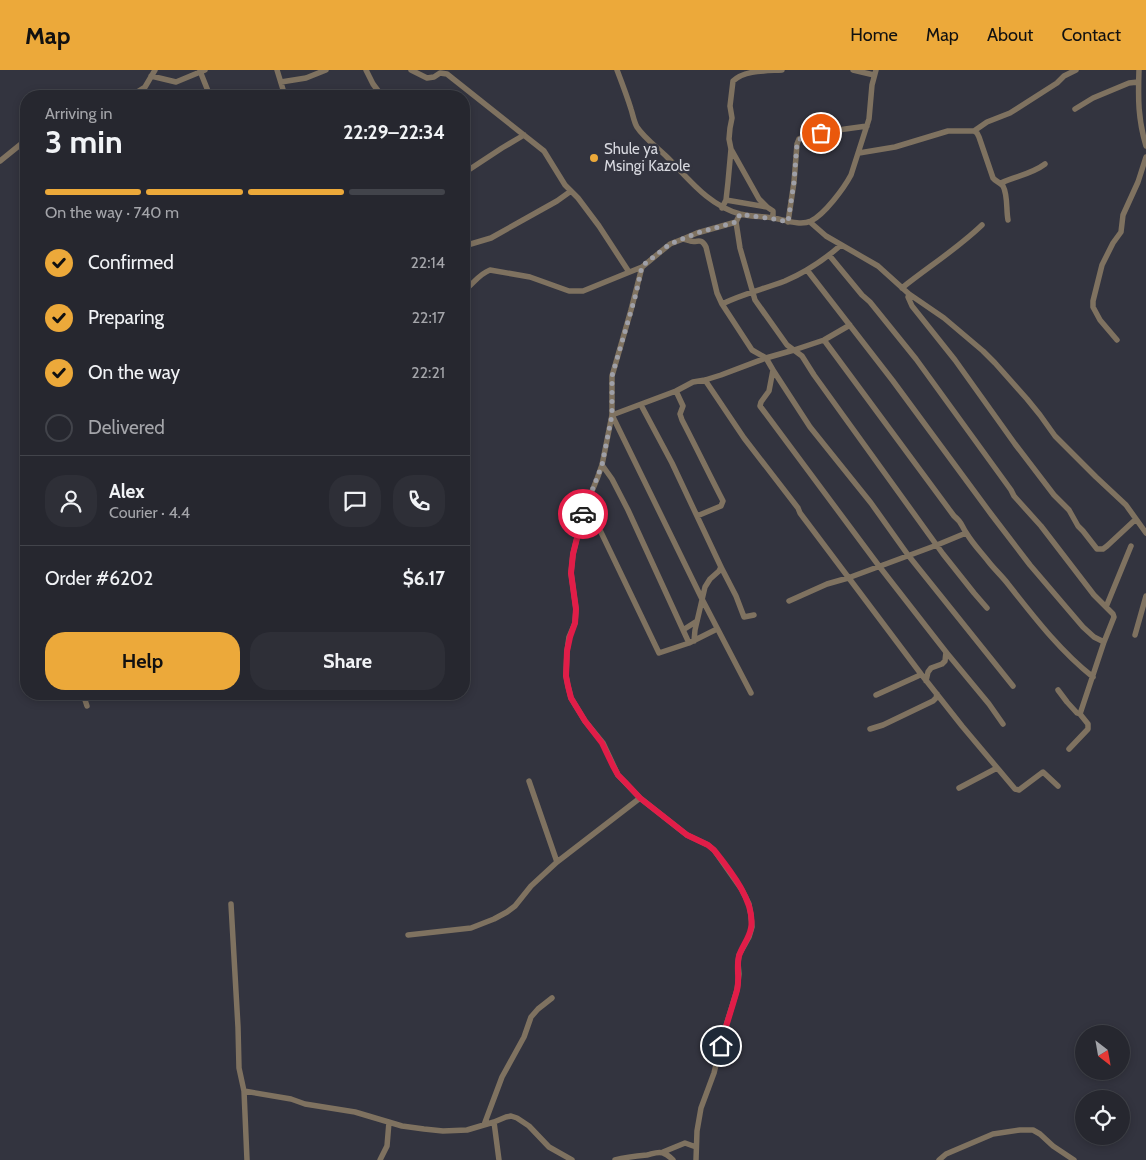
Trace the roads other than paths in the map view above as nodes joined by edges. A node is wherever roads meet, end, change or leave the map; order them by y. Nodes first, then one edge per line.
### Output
1 (155, 70) edge
2 (277, 70) edge
3 (326, 70) edge
4 (366, 70) edge
5 (411, 70) edge
6 (617, 70) edge
7 (782, 70) edge
8 (853, 70) edge
9 (1076, 70) edge
10 (1139, 70) edge
11 (203, 71) edge
12 (743, 72) edge
13 (875, 73) edge
14 (151, 76) junction
15 (281, 82) junction
16 (1138, 82) junction
17 (140, 90) edge
18 (208, 90) edge
19 (283, 90) edge
20 (378, 90) edge
21 (467, 90) edge
22 (470, 92) edge
23 (1075, 109) dead end
24 (867, 126) junction
25 (974, 131) junction
26 (524, 135) junction
27 (20, 145) edge
28 (1146, 146) edge
29 (731, 149) junction
30 (859, 153) junction
31 (1146, 157) edge
32 (0, 161) edge
33 (1045, 164) dead end
34 (470, 169) edge
35 (1001, 183) junction
36 (571, 191) junction
37 (726, 200) junction
38 (767, 207) junction
39 (722, 208) junction
40 (740, 214) junction
41 (773, 218) junction
42 (1008, 220) dead end
43 (736, 222) junction
44 (788, 222) junction
45 (810, 222) junction
46 (982, 225) dead end
47 (683, 239) junction
48 (470, 244) edge
49 (841, 244) junction
50 (828, 256) junction
51 (642, 266) junction
52 (807, 270) junction
53 (629, 272) junction
54 (470, 285) edge
55 (902, 288) junction
56 (752, 291) junction
57 (909, 294) junction
58 (722, 304) junction
59 (850, 325) junction
60 (824, 340) junction
61 (1117, 340) dead end
62 (794, 350) junction
63 (766, 358) junction
64 (772, 370) junction
65 (705, 380) junction
66 (676, 391) junction
67 (641, 405) junction
68 (612, 415) junction
69 (602, 465) junction
70 (587, 503) junction
71 (697, 516) junction
72 (1136, 519) junction
73 (966, 533) junction
74 (1146, 533) edge
75 (938, 545) junction
76 (1131, 546) dead end
77 (908, 555) junction
78 (878, 566) junction
79 (721, 567) junction
80 (848, 578) junction
81 (1146, 596) edge
82 (702, 599) junction
83 (789, 601) dead end
84 (1106, 607) junction
85 (987, 608) dead end
86 (754, 615) dead end
87 (697, 621) junction
88 (717, 629) junction
89 (683, 630) junction
90 (1135, 635) dead end
91 (691, 642) junction
92 (1104, 642) junction
93 (946, 652) junction
94 (921, 674) junction
95 (1093, 676) junction
96 (926, 680) junction
97 (1013, 686) dead end
98 (1058, 690) dead end
99 (751, 692) dead end
100 (937, 694) junction
101 (876, 695) dead end
102 (86, 700) edge
103 (88, 706) dead end
104 (1080, 714) junction
105 (1003, 724) dead end
106 (870, 729) dead end
107 (1069, 748) dead end
108 (997, 768) junction
109 (529, 781) dead end
110 (1058, 786) dead end
111 (959, 788) dead end
112 (640, 798) junction
113 (557, 862) junction
114 (230, 904) dead end
115 (408, 935) dead end
116 (552, 998) dead end
117 (244, 1091) junction
118 (389, 1122) junction
119 (494, 1122) junction
120 (484, 1125) junction
121 (696, 1147) junction
122 (663, 1152) junction
123 (247, 1160) edge
124 (380, 1160) edge
125 (499, 1160) edge
126 (569, 1160) edge
127 (615, 1160) edge
128 (673, 1160) edge
129 (696, 1160) edge
130 (939, 1160) edge
131 (1074, 1160) edge

1 - 14 street
2 - 15 street
3 - 15 street
4 - 20 street
5 - 21 street
6 - 39 street
7 - 12 street
8 - 13 street
9 - 25 street
10 - 16 street
11 - 14 street
11 - 18 street
12 - 29 street
13 - 24 street
14 - 17 street
15 - 19 street
16 - 23 street
16 - 28 street
22 - 26 street
24 - 30 street
24 - 44 street
25 - 30 street
25 - 35 street
26 - 34 street
26 - 36 street
27 - 32 street
29 - 37 street
29 - 38 street
30 - 45 street
31 - 61 street
33 - 35 street
35 - 42 street
36 - 48 street
36 - 53 street
37 - 38 street
37 - 39 street
38 - 41 street
39 - 40 street
40 - 41 street
40 - 43 street
41 - 44 street
43 - 47 street
43 - 56 street
44 - 45 street
45 - 49 street
46 - 55 street
47 - 51 street
47 - 58 street
49 - 50 street
49 - 55 street
50 - 52 street
50 - 84 street
51 - 53 street
51 - 68 street
52 - 56 street
52 - 59 street
53 - 54 street
55 - 57 street
56 - 58 street
56 - 62 street
57 - 72 street
57 - 72 street
58 - 63 street
59 - 60 street
59 - 92 street
60 - 62 street
60 - 73 street
62 - 63 street
62 - 75 street
63 - 64 street
63 - 65 street
64 - 77 street
64 - 78 street
65 - 66 street
65 - 80 street
66 - 67 street
66 - 71 street
67 - 68 street
67 - 71 street
68 - 69 street
68 - 82 street
69 - 70 street
69 - 89 street
70 - 91 street
70 - 112 street
71 - 79 street
72 - 74 street
73 - 75 street
73 - 95 street
75 - 77 street
75 - 85 street
76 - 84 street
77 - 78 street
77 - 97 street
78 - 80 street
78 - 93 street
79 - 82 street
79 - 86 street
80 - 83 street
80 - 94 street
81 - 90 street
82 - 87 street
82 - 88 street
84 - 92 street
87 - 89 street
87 - 91 street
88 - 91 street
88 - 99 street
89 - 91 street
92 - 95 street
93 - 96 street
93 - 105 street
94 - 96 street
94 - 101 street
95 - 104 street
96 - 100 street
98 - 104 street
100 - 106 street
100 - 108 street
102 - 103 street
104 - 107 street
108 - 110 street
108 - 111 street
109 - 113 street
112 - 113 street
112 - 121 street
113 - 115 street
114 - 117 street
116 - 120 street
117 - 118 street
117 - 123 street
118 - 120 street
118 - 124 street
119 - 120 street
119 - 125 street
119 - 126 street
121 - 122 street
121 - 129 street
122 - 127 street
122 - 128 street
130 - 131 street

